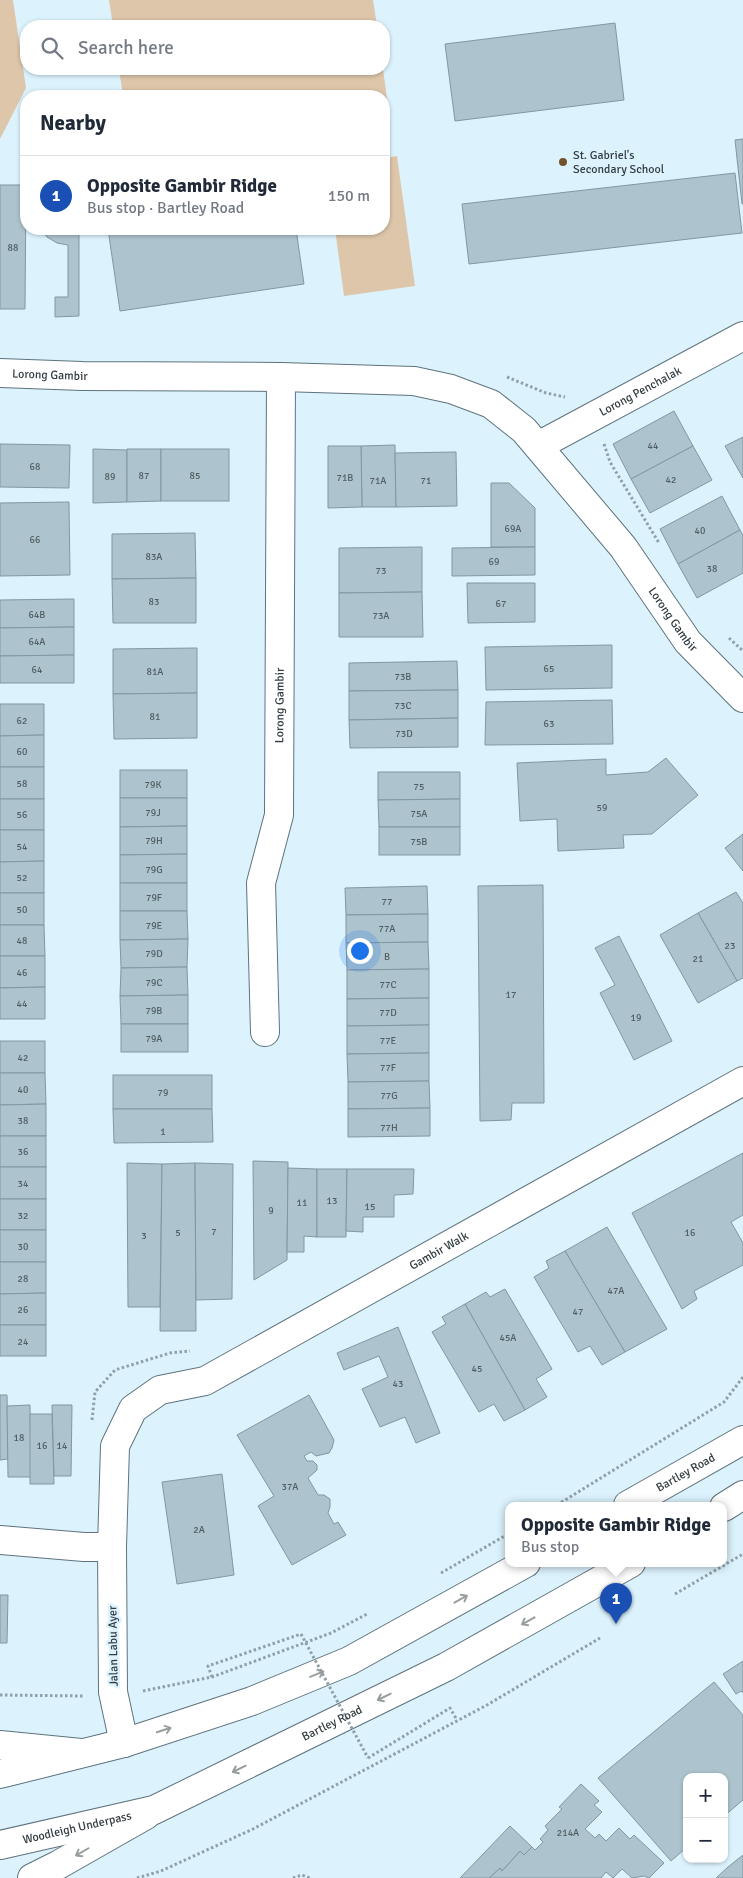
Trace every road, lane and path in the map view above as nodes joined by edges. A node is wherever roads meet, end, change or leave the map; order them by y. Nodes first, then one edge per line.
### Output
1 (743, 336) edge
2 (0, 373) edge
3 (502, 374) dead end
4 (281, 377) junction
5 (596, 416) junction
6 (538, 446) junction
7 (660, 543) dead end
8 (724, 633) dead end
9 (743, 651) edge
10 (743, 698) edge
11 (265, 1032) dead end
12 (743, 1081) edge
13 (743, 1377) edge
14 (133, 1409) joint
15 (743, 1440) edge
16 (743, 1495) edge
17 (562, 1502) edge
18 (633, 1502) edge
19 (727, 1505) edge
20 (505, 1536) edge
21 (0, 1540) edge
22 (112, 1547) junction
23 (743, 1554) edge
24 (727, 1563) edge
25 (519, 1567) edge
26 (624, 1567) edge
27 (721, 1567) edge
28 (435, 1576) dead end
29 (675, 1594) dead end
30 (371, 1612) dead end
31 (600, 1638) dead end
32 (212, 1677) junction
33 (143, 1681) dead end
34 (0, 1696) edge
35 (91, 1696) dead end
36 (457, 1720) junction
37 (124, 1743) junction
38 (0, 1746) edge
39 (84, 1753) junction
40 (0, 1774) edge
41 (154, 1810) junction
42 (0, 1845) edge
43 (32, 1878) edge
44 (137, 1878) edge
45 (293, 1878) edge
46 (310, 1878) edge

1 - 5 main road, Lorong Penchalak
2 - 4 main road, Lorong Gambir
3 - 5 path
4 - 6 main road, Lorong Gambir
4 - 11 main road, Lorong Gambir
5 - 6 main road, Lorong Penchalak
5 - 7 path
6 - 10 main road, Lorong Gambir
8 - 9 path
12 - 14 main road, Gambir Walk
13 - 17 path
14 - 22 main road, Jalan Labu Ayer
15 - 18 main road, Bartley Road
16 - 19 main road
20 - 28 path
21 - 22 main road
22 - 37 main road, Jalan Labu Ayer
23 - 24 path
37 -> 25 main road
26 -> 41 main road, Bartley Road
27 - 29 path
30 - 32 path
31 - 36 path
32 - 33 path
32 - 36 path, bridge
34 - 35 path
36 - 44 path
37 - 39 main road
38 - 39 main road
39 - 40 main road
41 - 42 main road, Woodleigh Underpass
41 -> 43 main road, Bartley Road
45 - 46 path

